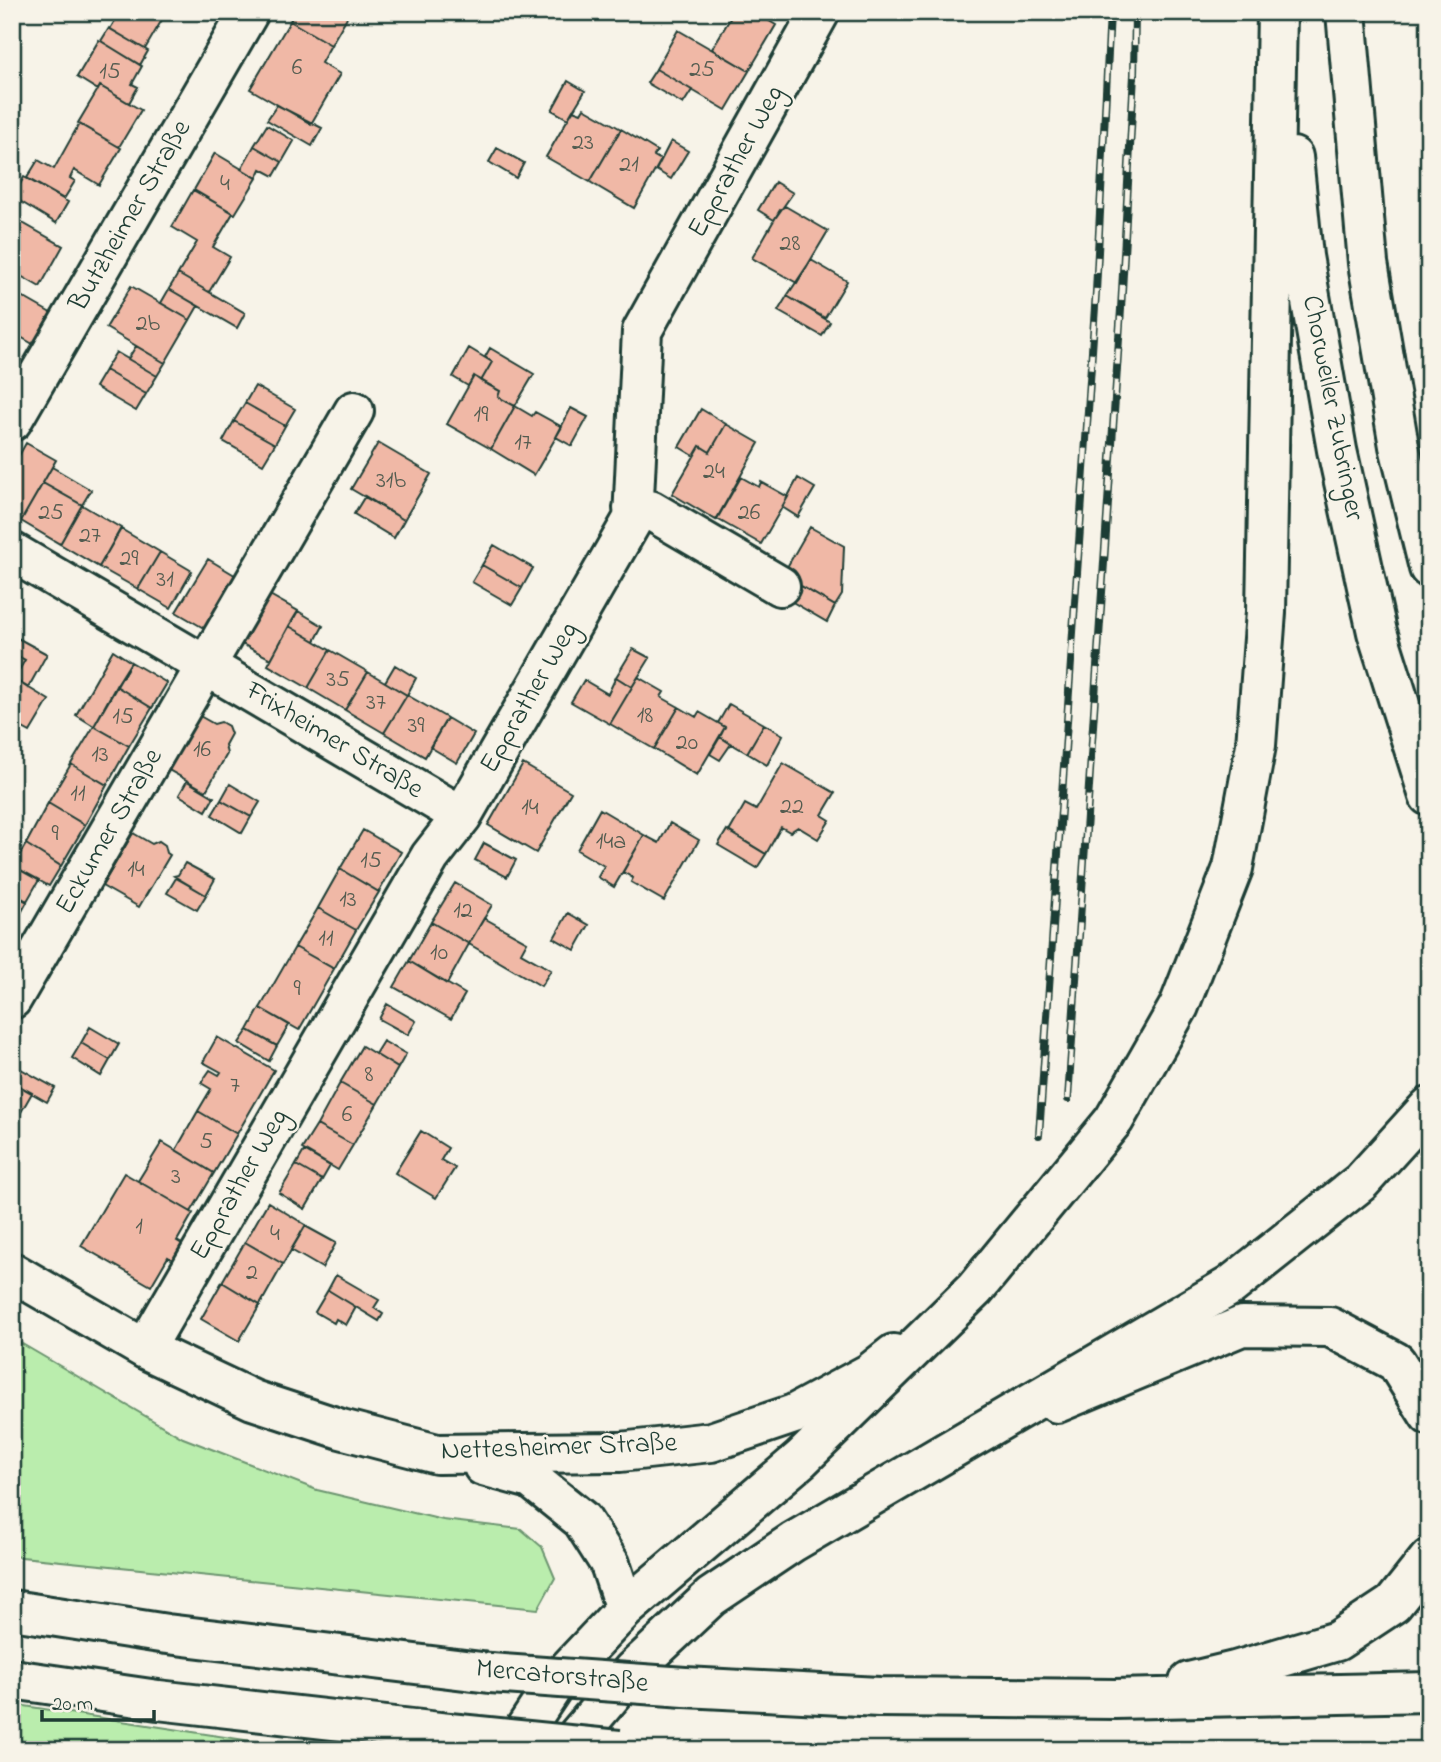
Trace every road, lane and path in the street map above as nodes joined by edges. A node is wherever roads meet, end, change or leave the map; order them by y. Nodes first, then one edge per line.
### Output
1 (249, 12) edge
2 (1278, 12) edge
3 (1346, 12) edge
4 (820, 14) edge
5 (354, 411) dead end
6 (12, 421) edge
7 (633, 508) junction
8 (12, 552) edge
9 (1429, 568) edge
10 (780, 586) dead end
11 (207, 665) junction
12 (1429, 796) edge
13 (462, 816) junction
14 (12, 999) edge
15 (1429, 1107) edge
16 (12, 1272) edge
17 (975, 1289) junction
18 (145, 1349) junction
19 (1429, 1416) edge
20 (436, 1454) junction
21 (931, 1461) junction
22 (1429, 1559) edge
23 (12, 1609) edge
24 (625, 1609) junction
25 (12, 1679) edge
26 (1429, 1692) edge
27 (1115, 1699) junction
28 (511, 1750) edge
29 (565, 1750) edge
30 (619, 1750) edge

1 - 6 main road, Butzheimer Straße
2 - 12 main road, Chorweiler Zubringer
2 - 17 main road
3 - 9 main road
4 - 7 main road, Epprather Weg
5 - 11 main road
7 - 10 main road
7 - 13 main road, Epprather Weg
8 - 11 main road, Frixheimer Straße
11 - 13 main road, Frixheimer Straße
11 - 14 main road, Eckumer Straße
13 - 18 main road, Epprather Weg
15 - 21 main road
16 - 18 main road, Nettesheimer Straße
17 - 20 main road, Nettesheimer Straße
17 - 24 main road
18 - 20 main road, Nettesheimer Straße
19 - 21 main road
20 - 24 main road
21 - 29 main road
22 - 27 main road
23 - 27 main road, Mercatorstraße, bridge
24 - 28 main road
25 - 30 main road, bridge
26 - 27 main road

